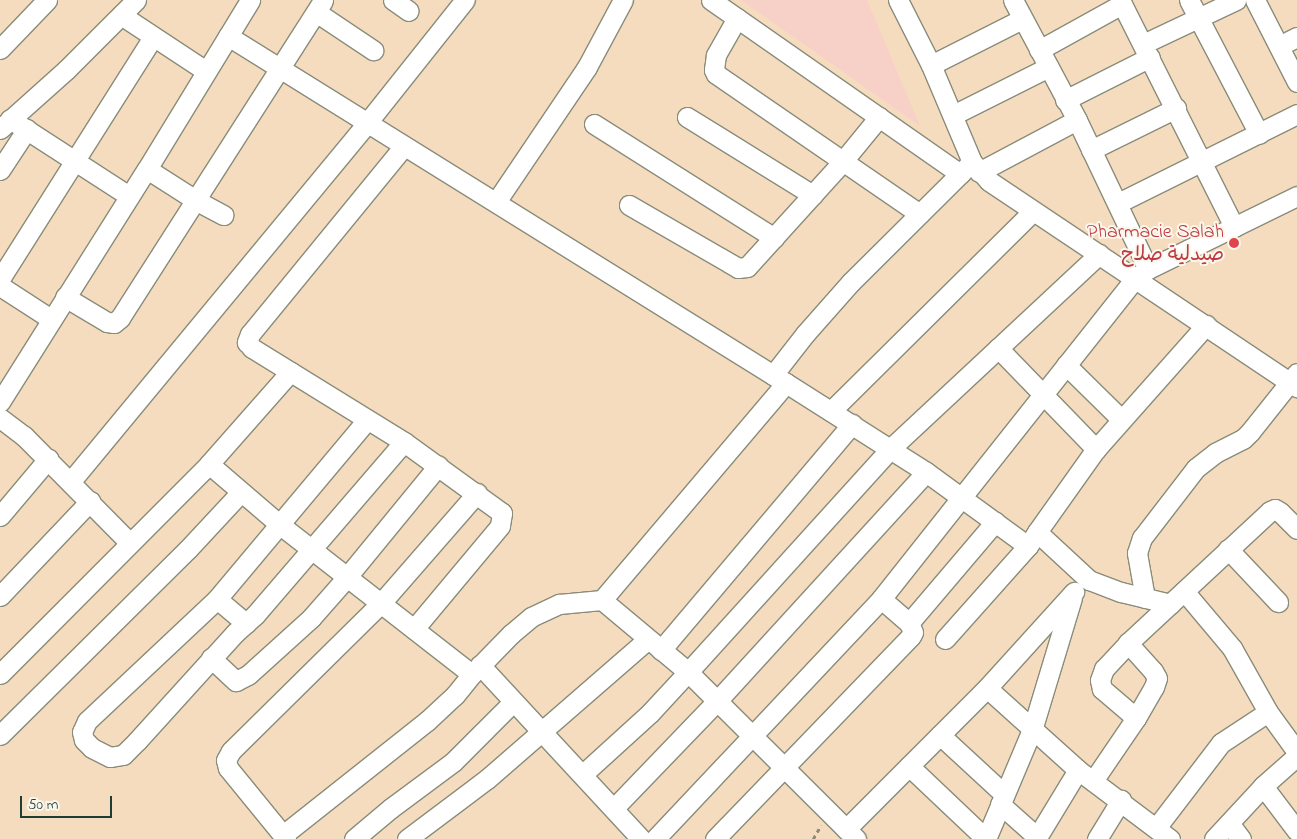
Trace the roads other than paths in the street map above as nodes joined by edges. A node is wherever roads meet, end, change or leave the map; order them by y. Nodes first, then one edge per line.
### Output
1 (47, 0) edge
2 (136, 0) edge
3 (250, 0) edge
4 (393, 0) edge
5 (465, 0) edge
6 (623, 0) edge
7 (711, 0) edge
8 (898, 0) edge
9 (1013, 0) edge
10 (1189, 0) edge
11 (1236, 0) edge
12 (1255, 0) edge
13 (1121, 2) edge
14 (319, 6) edge
15 (409, 12) dead end
16 (121, 16) junction
17 (737, 18) junction
18 (1198, 18) junction
19 (1022, 19) junction
20 (228, 36) junction
21 (1297, 36) edge
22 (152, 37) junction
23 (1278, 46) junction
24 (0, 48) edge
25 (373, 50) dead end
26 (1038, 50) junction
27 (1146, 51) junction
28 (931, 65) junction
29 (1049, 67) junction
30 (280, 69) junction
31 (206, 71) junction
32 (1297, 82) edge
33 (1065, 100) junction
34 (1176, 108) junction
35 (1297, 114) edge
36 (953, 115) junction
37 (688, 117) dead end
38 (879, 117) junction
39 (1077, 120) junction
40 (367, 123) junction
41 (5, 124) edge
42 (594, 124) dead end
43 (27, 129) junction
44 (1259, 134) junction
45 (404, 146) junction
46 (1091, 150) junction
47 (76, 160) junction
48 (843, 161) junction
49 (1202, 163) junction
50 (971, 169) junction
51 (0, 170) edge
52 (147, 170) junction
53 (813, 195) junction
54 (129, 196) junction
55 (1297, 196) edge
56 (196, 201) junction
57 (496, 202) junction
58 (1118, 203) junction
59 (629, 205) dead end
60 (1033, 212) junction
61 (920, 214) junction
62 (223, 215) dead end
63 (1234, 227) junction
64 (774, 238) junction
65 (1099, 254) junction
66 (1141, 273) junction
67 (0, 279) edge
68 (0, 286) edge
69 (65, 297) junction
70 (51, 319) junction
71 (1206, 325) junction
72 (998, 348) junction
73 (1066, 365) junction
74 (290, 372) junction
75 (780, 379) junction
76 (1295, 381) edge
77 (1044, 393) junction
78 (0, 402) edge
79 (830, 411) junction
80 (0, 418) edge
81 (367, 420) junction
82 (1122, 420) junction
83 (852, 424) junction
84 (404, 442) junction
85 (890, 449) junction
86 (1096, 449) junction
87 (48, 460) junction
88 (208, 464) junction
89 (438, 466) junction
90 (926, 472) junction
91 (71, 481) junction
92 (241, 492) junction
93 (477, 493) junction
94 (962, 498) junction
95 (90, 500) junction
96 (0, 516) edge
97 (995, 522) junction
98 (279, 524) junction
99 (1297, 529) edge
100 (1032, 539) junction
101 (129, 542) junction
102 (1228, 549) junction
103 (313, 550) junction
104 (1078, 570) junction
105 (347, 577) junction
106 (1074, 592) junction
107 (0, 596) edge
108 (1177, 597) junction
109 (1145, 598) junction
110 (217, 599) junction
111 (881, 599) junction
112 (602, 600) junction
113 (1278, 602) dead end
114 (381, 603) junction
115 (909, 623) junction
116 (246, 624) junction
117 (414, 629) junction
118 (945, 639) dead end
119 (1128, 643) junction
120 (655, 644) junction
121 (211, 658) junction
122 (476, 669) junction
123 (688, 672) junction
124 (0, 674) edge
125 (987, 688) junction
126 (717, 701) junction
127 (513, 702) junction
128 (1268, 712) junction
129 (1136, 718) junction
130 (1033, 727) junction
131 (542, 733) junction
132 (0, 735) edge
133 (752, 735) junction
134 (940, 735) junction
135 (1297, 754) edge
136 (909, 766) junction
137 (785, 767) junction
138 (1078, 770) junction
139 (583, 774) junction
140 (1093, 781) junction
141 (1264, 786) junction
142 (1002, 799) junction
143 (1121, 800) junction
144 (614, 808) junction
145 (1229, 823) junction
146 (1297, 831) edge
147 (1163, 833) edge
148 (851, 834) edge
149 (285, 837) edge
150 (1037, 838) edge
151 (354, 839) edge
152 (408, 839) edge
153 (641, 839) edge
154 (655, 839) edge
155 (715, 839) edge
156 (986, 839) edge
157 (1097, 839) edge
158 (1214, 839) edge
159 (1241, 839) edge

1 - 24 street
2 - 16 street
3 - 20 street
4 - 15 street
5 - 40 street
6 - 57 street
7 - 17 street
8 - 28 street
9 - 19 street
10 - 18 street
11 - 18 street
12 - 23 street
13 - 26 street
13 - 27 street
14 - 25 street
14 - 30 street
16 - 22 street
16 - 41 street
17 - 38 street
17 - 48 street
18 - 27 street
18 - 44 street
19 - 26 street
19 - 28 street
20 - 30 street
20 - 31 street
21 - 23 street
22 - 31 street
22 - 47 street
23 - 32 street
26 - 29 street
27 - 33 street
27 - 34 street
28 - 36 street
29 - 33 street
29 - 36 street
30 - 40 street
30 - 56 street
31 - 52 street
33 - 39 street
34 - 46 street
34 - 49 street
35 - 44 street
36 - 50 street
37 - 53 street
38 - 48 street
38 - 50 street
39 - 46 street
39 - 50 street
40 - 45 street
40 - 91 street
41 - 43 street
42 - 64 street
43 - 47 street
43 - 51 street
44 - 49 street
45 - 57 street
45 - 74 street
46 - 58 street
47 - 54 street
47 - 67 street
48 - 53 street
48 - 61 street
49 - 58 street
49 - 63 street
50 - 60 street
50 - 61 street
52 - 54 street
52 - 56 street
53 - 64 street
54 - 69 street
55 - 63 street
56 - 62 street
56 - 69 street
57 - 75 street
58 - 66 street
59 - 64 street
60 - 65 street
60 - 79 street
61 - 75 street
63 - 66 street
65 - 66 street
65 - 72 street
66 - 71 street
66 - 73 street
68 - 70 street
69 - 70 street
70 - 78 street
71 - 76 street
71 - 82 street
72 - 77 street
72 - 85 street
73 - 77 street
73 - 82 street
74 - 81 street
74 - 88 street
75 - 79 street
75 - 112 street
76 - 109 street
77 - 86 street
77 - 94 street
79 - 83 street
80 - 87 street
81 - 84 street
81 - 98 street
82 - 86 street
83 - 85 street
83 - 120 street
84 - 89 street
84 - 103 street
85 - 90 street
85 - 123 street
86 - 100 street
87 - 91 street
87 - 96 street
88 - 92 street
88 - 101 street
89 - 93 street
89 - 105 street
90 - 94 street
90 - 126 street
91 - 95 street
92 - 98 street
92 - 132 street
93 - 114 street
93 - 117 street
94 - 97 street
94 - 111 street
95 - 101 street
95 - 107 street
97 - 100 street
97 - 115 street
98 - 103 street
98 - 110 street
99 - 102 street
100 - 104 street
100 - 118 street
101 - 124 street
102 - 108 street
102 - 113 street
103 - 105 street
103 - 116 street
104 - 106 street
104 - 109 street
105 - 114 street
105 - 121 street
106 - 125 street
106 - 130 street
108 - 109 street
108 - 119 street
108 - 128 street
110 - 116 street
110 - 121 street
111 - 115 street
111 - 133 street
112 - 120 street
112 - 122 street
114 - 117 street
114 - 149 street
115 - 137 street
116 - 121 street
117 - 122 street
119 - 129 street
119 - 129 street
120 - 123 street
120 - 131 street
122 - 127 street
122 - 149 street
123 - 126 street
123 - 139 street
125 - 130 street
125 - 134 street
126 - 133 street
126 - 144 street
127 - 131 street
127 - 151 street
128 - 135 street
128 - 147 street
129 - 140 street
130 - 138 street
130 - 142 street
131 - 139 street
131 - 152 street
133 - 137 street
133 - 154 street
134 - 136 street
134 - 142 street
135 - 141 street
136 - 148 street
136 - 156 street
137 - 148 street
137 - 155 street
138 - 140 street
138 - 150 street
139 - 144 street
140 - 143 street
141 - 145 street
141 - 146 street
142 - 150 street
142 - 156 street
143 - 147 street
143 - 157 street
144 - 153 street
145 - 158 street
145 - 159 street

